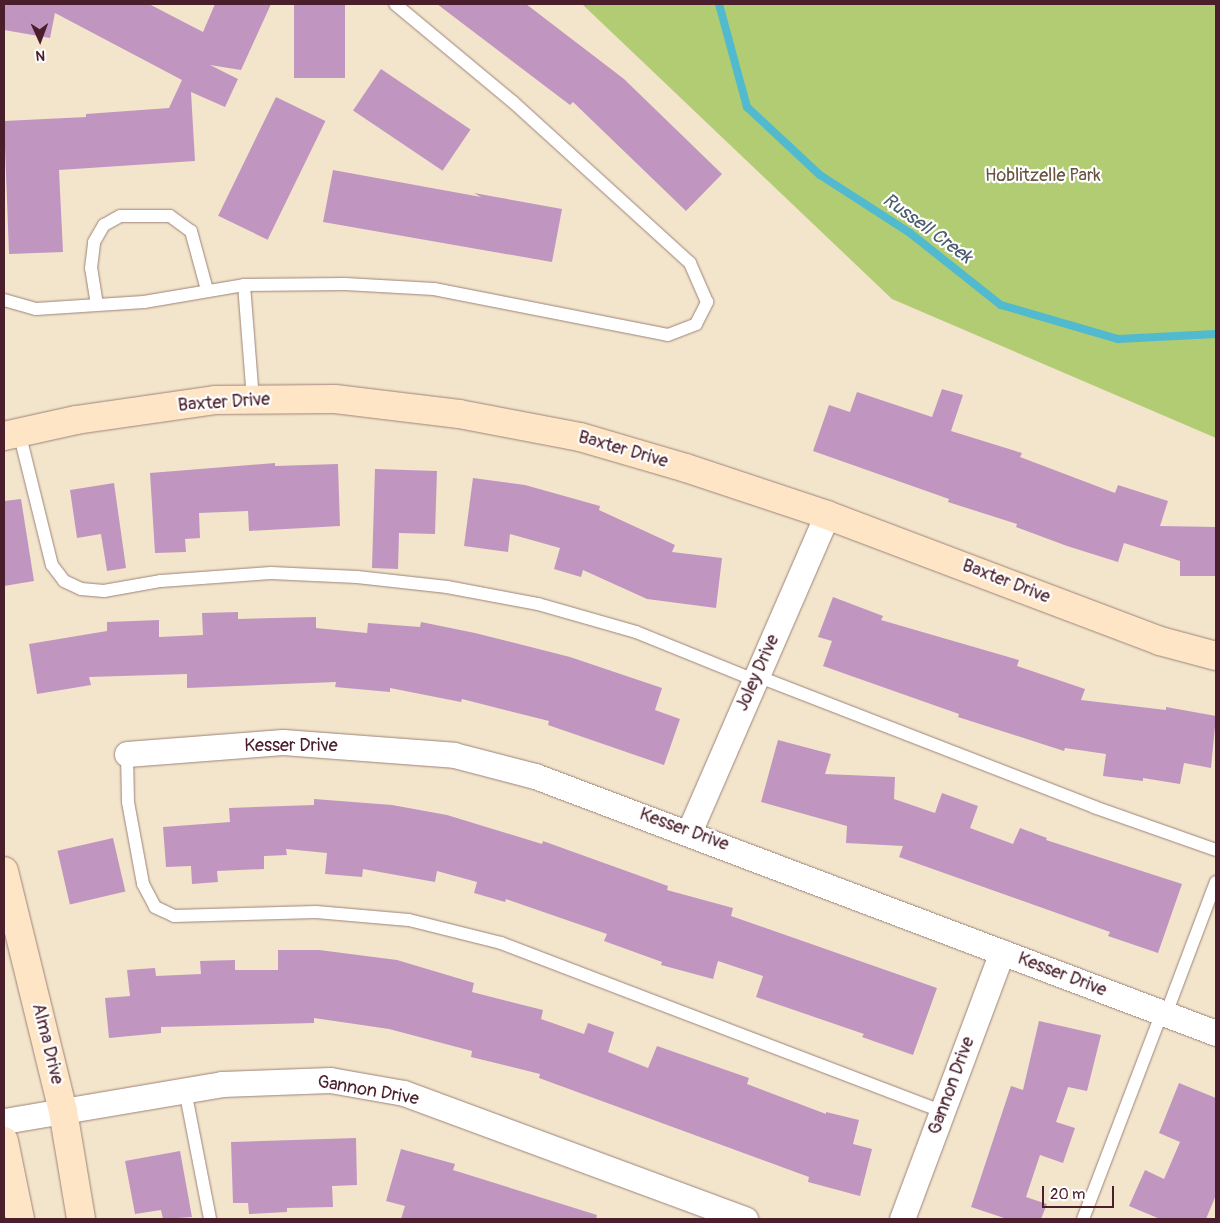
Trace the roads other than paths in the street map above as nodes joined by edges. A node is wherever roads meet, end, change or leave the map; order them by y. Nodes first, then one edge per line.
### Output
1 (395, 4) edge
2 (244, 285) junction
3 (207, 290) junction
4 (4, 300) edge
5 (97, 305) junction
6 (253, 399) junction
7 (12, 434) edge
8 (827, 515) junction
9 (1216, 656) edge
10 (756, 678) junction
11 (127, 754) joint
12 (689, 832) junction
13 (1216, 850) edge
14 (4, 871) edge
15 (1216, 882) edge
16 (1002, 952) junction
17 (1164, 1013) junction
18 (1216, 1033) edge
19 (185, 1090) junction
20 (63, 1111) junction
21 (943, 1112) junction
22 (4, 1121) edge
23 (4, 1141) edge
24 (20, 1219) edge
25 (81, 1219) edge
26 (210, 1219) edge
27 (745, 1219) edge
28 (902, 1219) edge
29 (1083, 1219) edge

1 - 2 lane
2 - 3 lane
2 - 6 lane
3 - 5 lane
3 - 5 lane
4 - 5 lane
6 - 7 street, Baxter Drive
6 - 8 street, Baxter Drive
7 - 10 lane
8 - 9 street, Baxter Drive
8 - 10 street, Joley Drive
10 - 12 street, Joley Drive
10 - 13 lane
11 - 12 street, Kesser Drive
11 - 21 lane
12 - 16 street, Kesser Drive
14 - 20 street, Alma Drive
15 - 17 lane
16 - 17 street, Kesser Drive
16 - 21 street, Gannon Drive
17 - 18 street, Kesser Drive
17 - 29 lane
19 - 20 street, Gannon Drive
19 - 26 lane
19 - 27 street, Gannon Drive
20 - 22 street, Gannon Drive
20 - 25 street, Alma Drive
21 - 28 street, Gannon Drive
23 - 24 street

